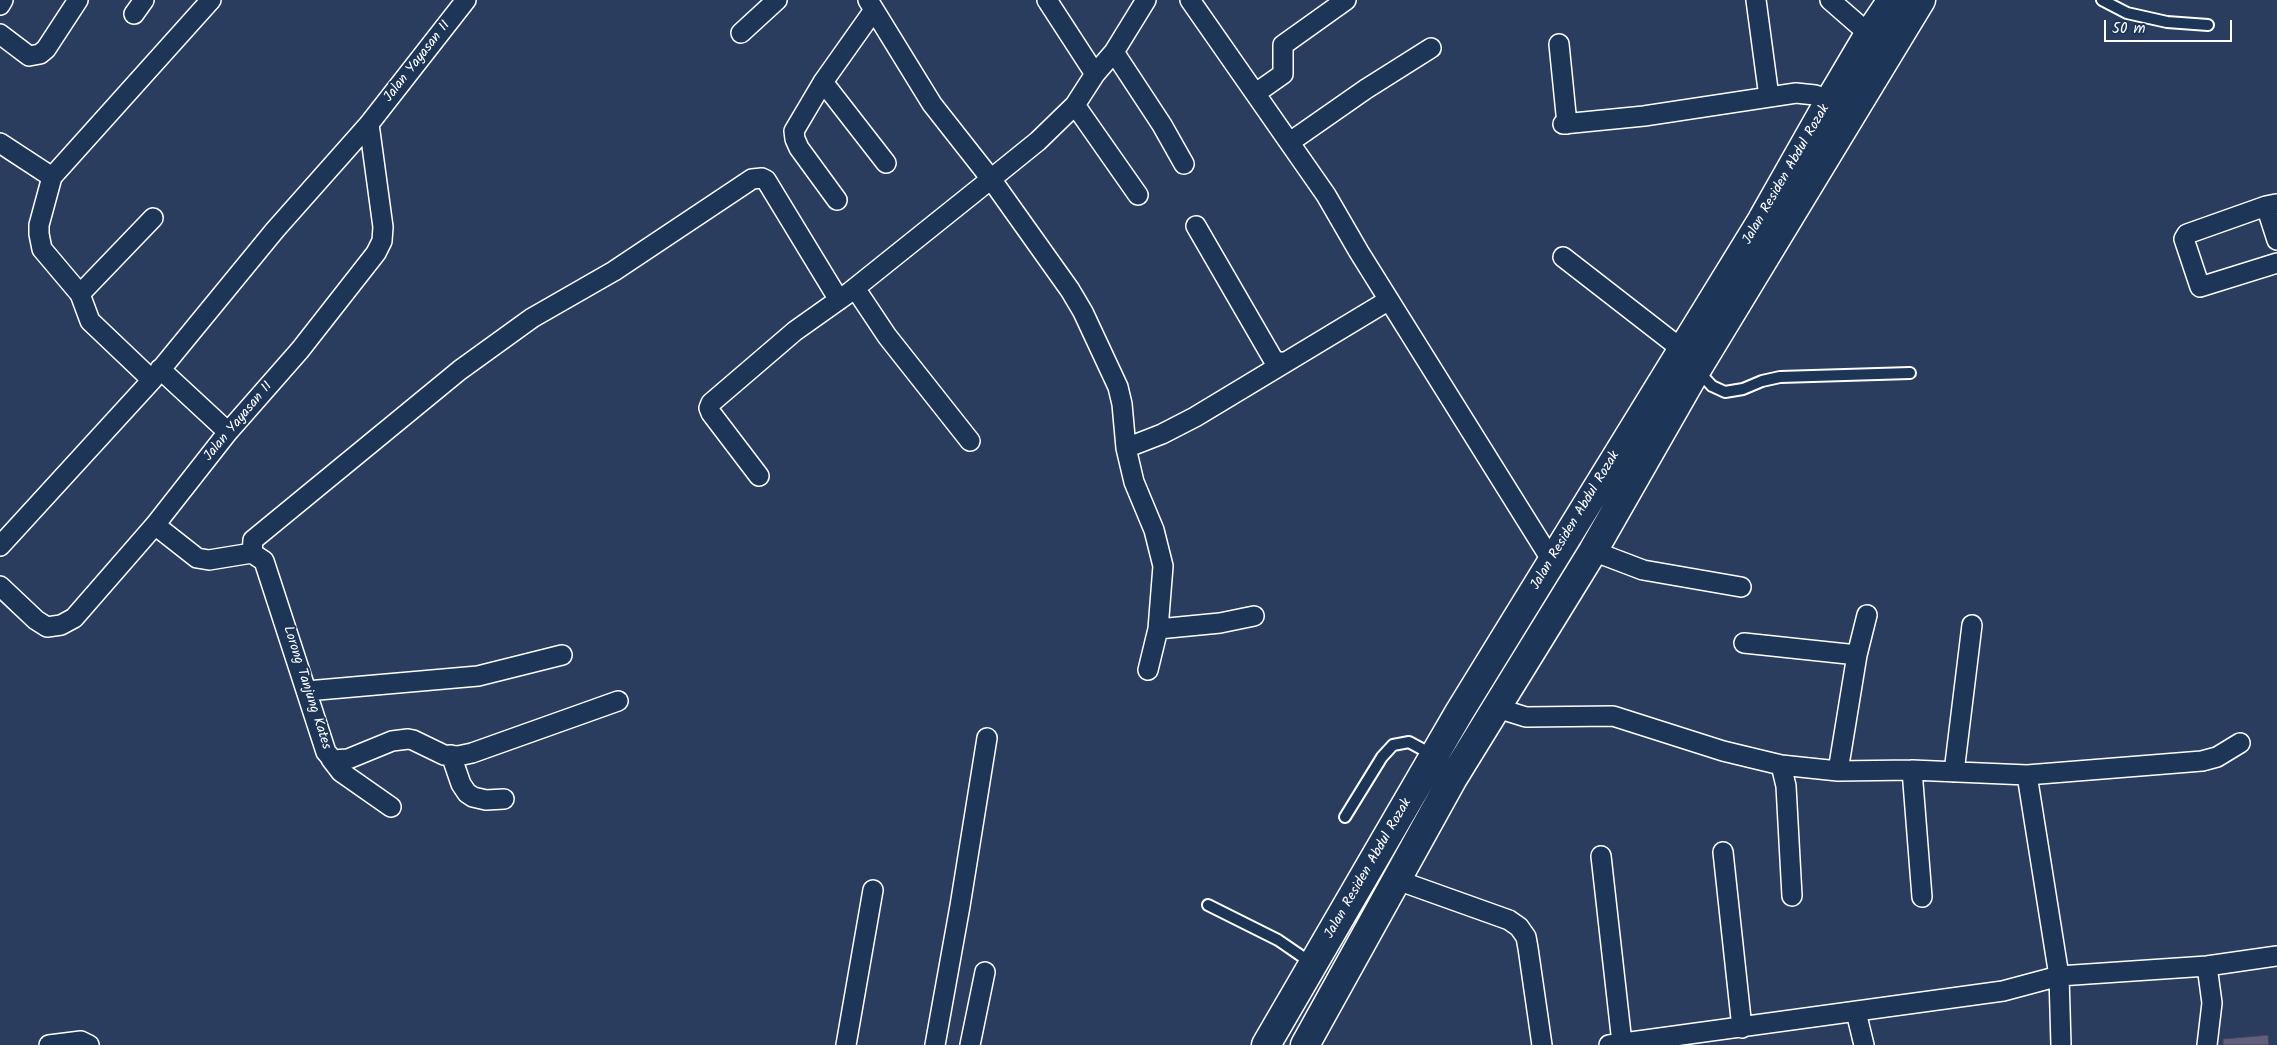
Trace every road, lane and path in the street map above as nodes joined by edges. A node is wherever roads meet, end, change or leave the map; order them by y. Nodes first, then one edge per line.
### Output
1 (3, 0) edge
2 (78, 0) edge
3 (211, 0) edge
4 (466, 0) edge
5 (777, 0) edge
6 (1047, 0) edge
7 (1146, 0) edge
8 (1190, 0) edge
9 (1346, 0) edge
10 (1756, 0) edge
11 (1830, 0) edge
12 (1892, 0) edge
13 (1921, 0) edge
14 (2102, 0) edge
15 (0, 5) edge
16 (871, 5) edge
17 (2208, 26) dead end
18 (741, 33) dead end
19 (0, 34) edge
20 (1869, 34) junction
21 (1558, 44) dead end
22 (1431, 48) dead end
23 (1114, 52) junction
24 (1094, 74) junction
25 (823, 82) junction
26 (1256, 93) junction
27 (1769, 97) junction
28 (1830, 100) junction
29 (1075, 105) junction
30 (369, 124) junction
31 (1290, 142) junction
32 (0, 143) edge
33 (886, 163) dead end
34 (1184, 164) dead end
35 (52, 177) junction
36 (991, 179) junction
37 (1138, 195) dead end
38 (837, 200) dead end
39 (2271, 205) edge
40 (153, 218) dead end
41 (1196, 226) dead end
42 (2277, 240) edge
43 (1563, 257) dead end
44 (2277, 263) edge
45 (80, 294) junction
46 (846, 295) junction
47 (1389, 300) junction
48 (1689, 360) junction
49 (1282, 362) junction
50 (1910, 373) dead end
51 (156, 375) junction
52 (228, 432) junction
53 (970, 441) dead end
54 (1126, 448) junction
55 (759, 476) dead end
56 (155, 525) junction
57 (0, 546) edge
58 (1593, 551) junction
59 (252, 553) junction
60 (1552, 561) junction
61 (0, 586) edge
62 (1741, 587) dead end
63 (1867, 615) dead end
64 (1254, 616) dead end
65 (1972, 625) dead end
66 (1158, 629) junction
67 (1744, 643) dead end
68 (1857, 654) junction
69 (562, 655) dead end
70 (1148, 670) dead end
71 (307, 691) junction
72 (618, 701) dead end
73 (1497, 708) junction
74 (986, 738) dead end
75 (2240, 744) dead end
76 (451, 755) junction
77 (1434, 756) junction
78 (331, 759) junction
79 (1781, 765) junction
80 (1912, 770) junction
81 (1838, 771) junction
82 (1954, 772) junction
83 (2027, 775) junction
84 (504, 799) dead end
85 (391, 808) dead end
86 (1346, 817) dead end
87 (1723, 852) dead end
88 (1601, 856) dead end
89 (1397, 880) junction
90 (873, 890) dead end
91 (1792, 896) dead end
92 (1922, 897) dead end
93 (1208, 905) dead end
94 (2277, 956) edge
95 (1314, 964) junction
96 (2207, 966) junction
97 (985, 972) dead end
98 (2059, 976) junction
99 (1856, 1012) junction
100 (1742, 1028) junction
101 (1615, 1044) edge
102 (49, 1045) edge
103 (89, 1045) edge
104 (846, 1045) edge
105 (935, 1045) edge
106 (970, 1045) edge
107 (1266, 1045) edge
108 (1305, 1045) edge
109 (1542, 1045) edge
110 (1864, 1045) edge
111 (2061, 1045) edge
112 (2207, 1045) edge

1 - 15 street
2 - 19 street
3 - 35 street
4 - 30 street, Jalan Yayasan II
5 - 18 street
6 - 24 street
7 - 23 street
8 - 26 street
9 - 26 street
10 - 27 street
11 - 20 street
12 - 20 highway, Jalan Residen Abdul Rozak
13 - 48 highway, Jalan Residen Abdul Rozak
14 - 17 lane
16 - 25 street
16 - 36 street
20 - 28 highway, Jalan Residen Abdul Rozak
21 - 27 street
22 - 31 street
23 - 24 street
23 - 34 street
24 - 29 street
25 - 33 street
25 - 38 street
26 - 31 street
27 - 28 street
28 - 48 highway, Jalan Residen Abdul Rozak
29 - 36 street
29 - 37 street
30 - 51 street, Jalan Yayasan II
30 - 52 street, Jalan Yayasan II
31 - 47 street
32 - 35 street
35 - 45 street
36 - 46 street
36 - 54 street
39 - 42 street
39 - 44 street
40 - 45 street
41 - 49 street
43 - 48 street
45 - 51 street
46 - 53 street
46 - 55 street
46 - 59 street
47 - 49 street
47 - 60 street
48 - 50 lane
48 - 58 highway, Jalan Residen Abdul Rozak
48 - 60 highway, Jalan Residen Abdul Rozak
49 - 54 street
51 - 52 street
51 - 57 street, Jalan Yayasan II
52 - 56 street, Jalan Yayasan II
54 - 66 street
56 - 59 street
56 - 61 street, Jalan Yayasan II
58 - 62 street
58 - 73 highway, Jalan Residen Abdul Rozak
59 - 71 street, Lorong Tanjung Kates
60 - 77 highway, Jalan Residen Abdul Rozak
63 - 68 street
64 - 66 street
65 - 82 street
66 - 70 street
67 - 68 street
68 - 81 street
69 - 71 street
71 - 78 street, Lorong Tanjung Kates
72 - 76 street, Lorong Tanjung Kates
73 - 79 street
73 - 89 highway, Jalan Residen Abdul Rozak
74 - 105 street
75 - 83 street
76 - 78 street, Lorong Tanjung Kates
76 - 84 street
77 - 86 lane
77 - 95 highway, Jalan Residen Abdul Rozak
78 - 85 street
79 - 81 street
79 - 91 street
80 - 81 street
80 - 82 street
80 - 92 street
82 - 83 street
83 - 98 street
87 - 100 street
88 - 101 street
89 - 108 highway, Jalan Residen Abdul Rozak
89 - 109 street
90 - 104 street
93 - 95 lane
94 - 96 street
95 - 107 highway, Jalan Residen Abdul Rozak
96 - 98 street
96 - 112 street
97 - 106 street
98 - 99 street
98 - 111 street
99 - 100 street
99 - 110 street
100 - 101 street
102 - 103 street

